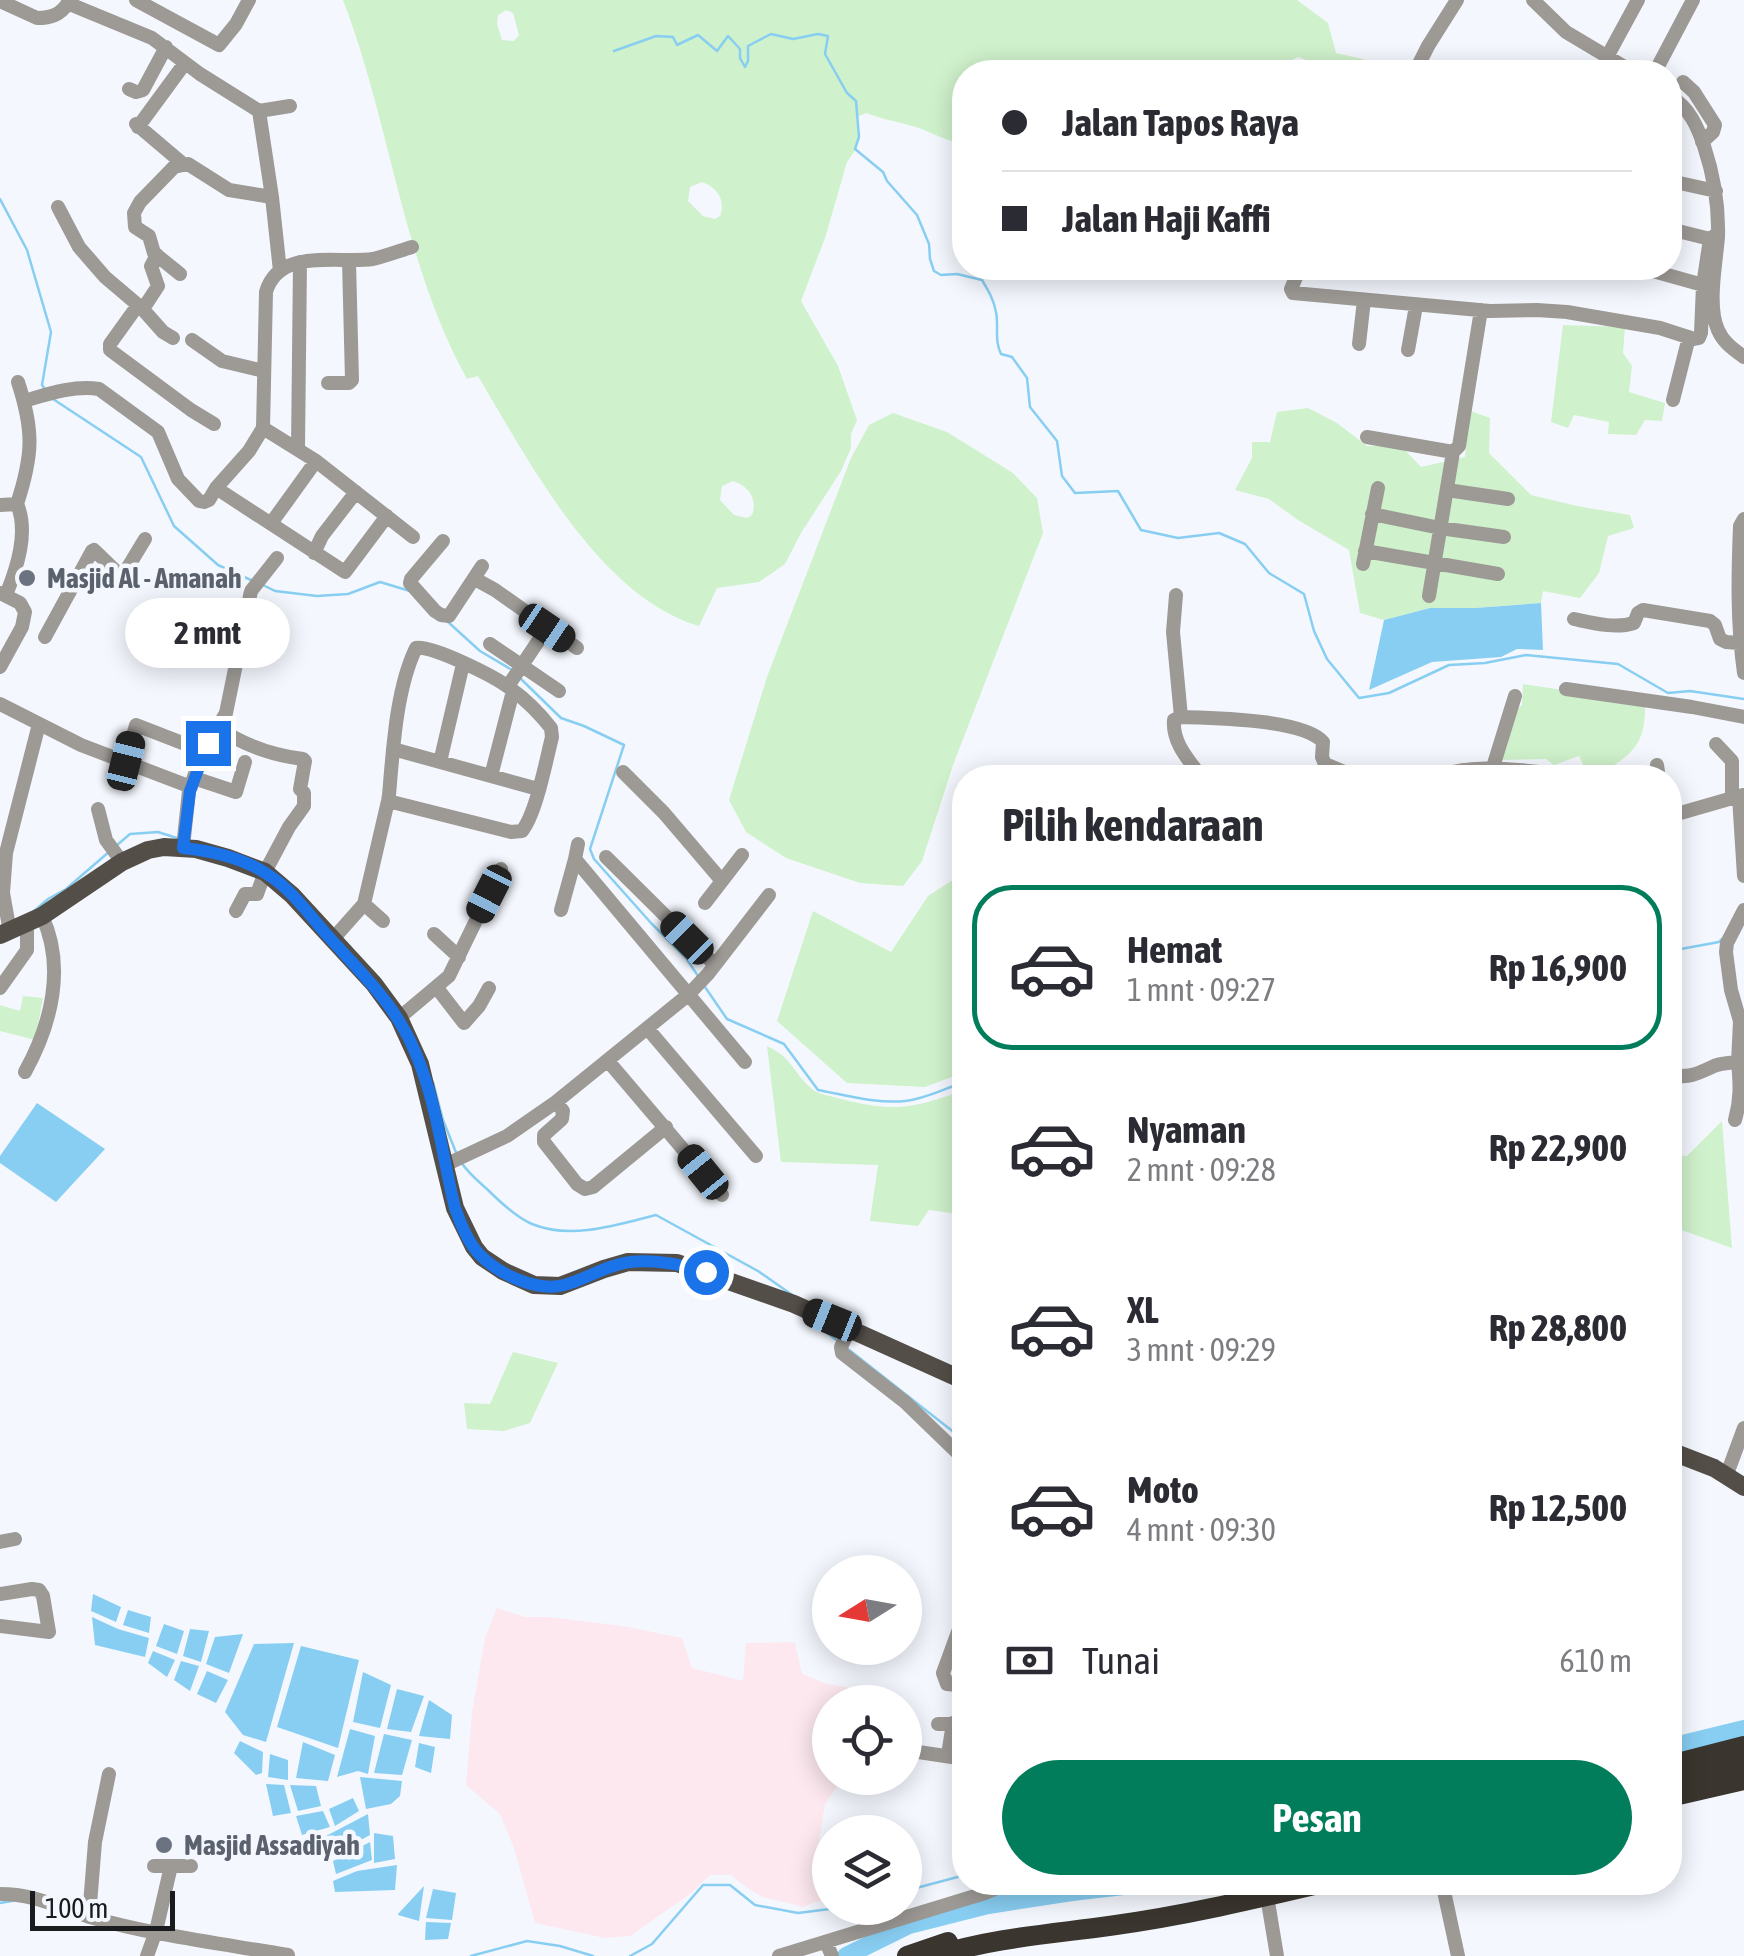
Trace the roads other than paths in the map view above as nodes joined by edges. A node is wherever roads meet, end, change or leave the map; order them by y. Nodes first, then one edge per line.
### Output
1 (136, 0) edge
2 (249, 0) edge
3 (1457, 0) edge
4 (1638, 0) edge
5 (1693, 0) edge
6 (0, 1) edge
7 (1535, 1) edge
8 (68, 2) edge
9 (166, 47) junction
10 (1607, 57) junction
11 (1421, 60) edge
12 (1611, 60) edge
13 (1661, 60) edge
14 (185, 63) junction
15 (1683, 82) dead end
16 (129, 89) dead end
17 (290, 106) dead end
18 (1682, 107) edge
19 (259, 111) junction
20 (1702, 142) junction
21 (182, 163) junction
22 (1682, 184) edge
23 (1716, 192) junction
24 (272, 197) junction
25 (58, 207) dead end
26 (1682, 231) edge
27 (1714, 236) junction
28 (412, 246) dead end
29 (157, 255) junction
30 (349, 261) junction
31 (300, 262) junction
32 (280, 271) junction
33 (180, 274) dead end
34 (1682, 279) edge
35 (1294, 280) edge
36 (1703, 285) junction
37 (1364, 300) junction
38 (1416, 306) junction
39 (141, 307) junction
40 (1481, 310) junction
41 (1689, 337) junction
42 (172, 338) dead end
43 (192, 340) dead end
44 (1359, 344) dead end
45 (1408, 350) dead end
46 (1744, 357) edge
47 (264, 371) junction
48 (18, 382) dead end
49 (328, 383) dead end
50 (1673, 400) dead end
51 (24, 401) junction
52 (214, 424) dead end
53 (264, 428) junction
54 (1367, 437) dead end
55 (298, 448) junction
56 (1453, 452) junction
57 (316, 461) junction
58 (216, 488) junction
59 (1378, 488) dead end
60 (1447, 490) junction
61 (356, 492) junction
62 (1508, 499) dead end
63 (0, 504) edge
64 (17, 504) junction
65 (1372, 514) junction
66 (387, 516) junction
67 (1744, 519) edge
68 (272, 522) junction
69 (1440, 528) junction
70 (1504, 537) dead end
71 (413, 538) dead end
72 (145, 539) dead end
73 (443, 541) dead end
74 (314, 553) junction
75 (277, 558) dead end
76 (1434, 564) junction
77 (1498, 574) dead end
78 (3, 594) edge
79 (1176, 595) dead end
80 (1429, 596) dead end
81 (1574, 619) dead end
82 (22, 627) junction
83 (547, 628) junction
84 (1739, 642) junction
85 (490, 644) dead end
86 (577, 648) dead end
87 (463, 664) junction
88 (0, 668) edge
89 (1744, 673) edge
90 (514, 680) junction
91 (1566, 689) dead end
92 (559, 691) dead end
93 (1515, 696) dead end
94 (0, 704) edge
95 (1182, 717) junction
96 (1744, 718) edge
97 (39, 724) junction
98 (217, 727) junction
99 (1716, 744) dead end
100 (393, 748) junction
101 (203, 752) junction
102 (126, 761) junction
103 (245, 762) dead end
104 (440, 762) junction
105 (1193, 765) edge
106 (1328, 765) edge
107 (1493, 765) edge
108 (623, 772) dead end
109 (492, 776) junction
110 (193, 782) junction
111 (538, 789) junction
112 (1738, 797) edge
113 (388, 802) junction
114 (98, 809) dead end
115 (1682, 813) edge
116 (185, 840) junction
117 (115, 853) junction
118 (742, 855) dead end
119 (606, 858) dead end
120 (267, 867) junction
121 (501, 869) dead end
122 (1744, 876) edge
123 (722, 881) junction
124 (769, 895) dead end
125 (706, 903) dead end
126 (364, 904) junction
127 (561, 910) dead end
128 (236, 911) dead end
129 (1740, 919) edge
130 (384, 921) dead end
131 (20, 927) edge
132 (434, 934) dead end
133 (334, 937) junction
134 (459, 957) junction
135 (711, 969) junction
136 (0, 988) edge
137 (437, 988) junction
138 (488, 988) dead end
139 (691, 992) junction
140 (404, 1014) junction
141 (647, 1028) junction
142 (608, 1061) junction
143 (744, 1062) dead end
144 (1738, 1062) junction
145 (25, 1072) dead end
146 (1682, 1076) edge
147 (556, 1102) junction
148 (1734, 1120) dead end
149 (666, 1126) junction
150 (756, 1156) dead end
151 (456, 1160) junction
152 (722, 1194) dead end
153 (845, 1338) junction
154 (952, 1376) edge
155 (1744, 1428) edge
156 (952, 1447) edge
157 (1682, 1456) edge
158 (1727, 1474) junction
159 (1744, 1487) edge
160 (0, 1594) edge
161 (0, 1626) edge
162 (952, 1649) edge
163 (952, 1685) edge
164 (952, 1724) edge
165 (1744, 1746) edge
166 (922, 1752) edge
167 (948, 1755) junction
168 (952, 1756) edge
169 (1682, 1762) edge
170 (1744, 1764) edge
171 (109, 1774) dead end
172 (1682, 1779) edge
173 (1744, 1780) edge
174 (1744, 1789) edge
175 (1682, 1795) edge
176 (1682, 1803) edge
177 (154, 1866) dead end
178 (171, 1866) junction
179 (191, 1866) dead end
180 (0, 1894) edge
181 (982, 1895) edge
182 (1237, 1895) edge
183 (1249, 1895) edge
184 (1272, 1895) edge
185 (1445, 1895) edge
186 (89, 1917) junction
187 (155, 1935) junction
188 (829, 1949) edge
189 (245, 1951) edge
190 (288, 1954) edge
191 (147, 1956) edge
192 (779, 1956) edge
193 (908, 1956) edge
194 (936, 1956) edge
195 (1277, 1956) edge
196 (1458, 1956) edge

1 - 2 street
3 - 11 street
4 - 10 street
5 - 13 street
6 - 8 street
7 - 10 street
8 - 9 street
9 - 14 street
9 - 16 street
10 - 12 street
14 - 19 street
14 - 21 street
15 - 20 street
17 - 19 street
18 - 20 street
19 - 24 street
20 - 23 street
21 - 24 street
21 - 29 street
22 - 23 street
23 - 27 street
24 - 32 street
25 - 39 street
26 - 27 street
27 - 36 street
27 - 46 street
28 - 30 street
29 - 33 street
29 - 39 street
30 - 31 street
30 - 49 street
31 - 32 street
31 - 55 street
32 - 47 street
34 - 36 street
35 - 37 street
36 - 41 street
37 - 38 street
37 - 44 street
38 - 40 street
38 - 45 street
39 - 42 street
39 - 52 street
40 - 41 street
40 - 56 street
41 - 50 street
43 - 47 street
47 - 53 street
48 - 51 street
51 - 58 street
51 - 64 street
53 - 55 street
53 - 58 street
54 - 56 street
55 - 57 street
56 - 60 street
57 - 61 street
57 - 68 street
58 - 68 street
59 - 65 street
60 - 62 street
60 - 69 street
61 - 66 street
61 - 74 street
63 - 64 street
64 - 78 street
65 - 69 street
65 - 76 street
66 - 71 street
66 - 74 street
67 - 84 street
68 - 74 street
69 - 70 street
69 - 76 street
72 - 82 street
73 - 83 street
75 - 98 street
76 - 77 street
76 - 80 street
78 - 82 street
79 - 95 street
81 - 84 street
82 - 88 street
83 - 86 street
83 - 90 street
84 - 89 street
85 - 90 street
87 - 90 street
87 - 100 street
87 - 104 street
90 - 92 street
90 - 109 street
90 - 111 street
91 - 96 street
93 - 107 street
94 - 97 street
95 - 105 street
95 - 106 street
97 - 102 street
97 - 131 street
98 - 101 street
98 - 120 street
99 - 112 street
100 - 104 street
100 - 113 street
101 - 102 street
101 - 110 street
102 - 110 street
103 - 110 street
104 - 109 street
108 - 123 street
109 - 111 street
110 - 116 street
111 - 113 street
112 - 115 street
112 - 122 street
113 - 126 street
114 - 117 street
116 - 117 main road
116 - 120 main road
117 - 131 main road
118 - 123 street
119 - 135 street
120 - 128 street
120 - 133 main road
121 - 134 street
123 - 125 street
124 - 135 street
126 - 130 street
126 - 133 street
127 - 139 street
129 - 144 street
131 - 136 street
131 - 145 street
132 - 134 street
133 - 140 main road
134 - 137 street
135 - 139 street
137 - 138 street
137 - 140 street
139 - 141 street
139 - 143 street
140 - 151 main road
141 - 142 street
141 - 150 street
142 - 147 street
142 - 149 street
144 - 146 street
144 - 148 street
147 - 149 street
147 - 151 street
149 - 152 street
151 - 153 main road
153 - 154 main road
153 - 156 street
155 - 158 street
157 - 158 main road
158 - 159 main road
160 - 161 street
162 - 163 street
164 - 167 street
165 - 169 highway
166 - 167 street
167 - 168 street
170 - 172 highway
171 - 186 street
173 - 175 highway
174 - 176 highway
177 - 178 street
178 - 179 street
178 - 187 street
180 - 186 street
181 - 188 street
182 - 193 highway
183 - 194 highway
184 - 195 street
185 - 196 street
186 - 187 street
187 - 189 street
187 - 191 street
188 - 192 street
189 - 190 street

